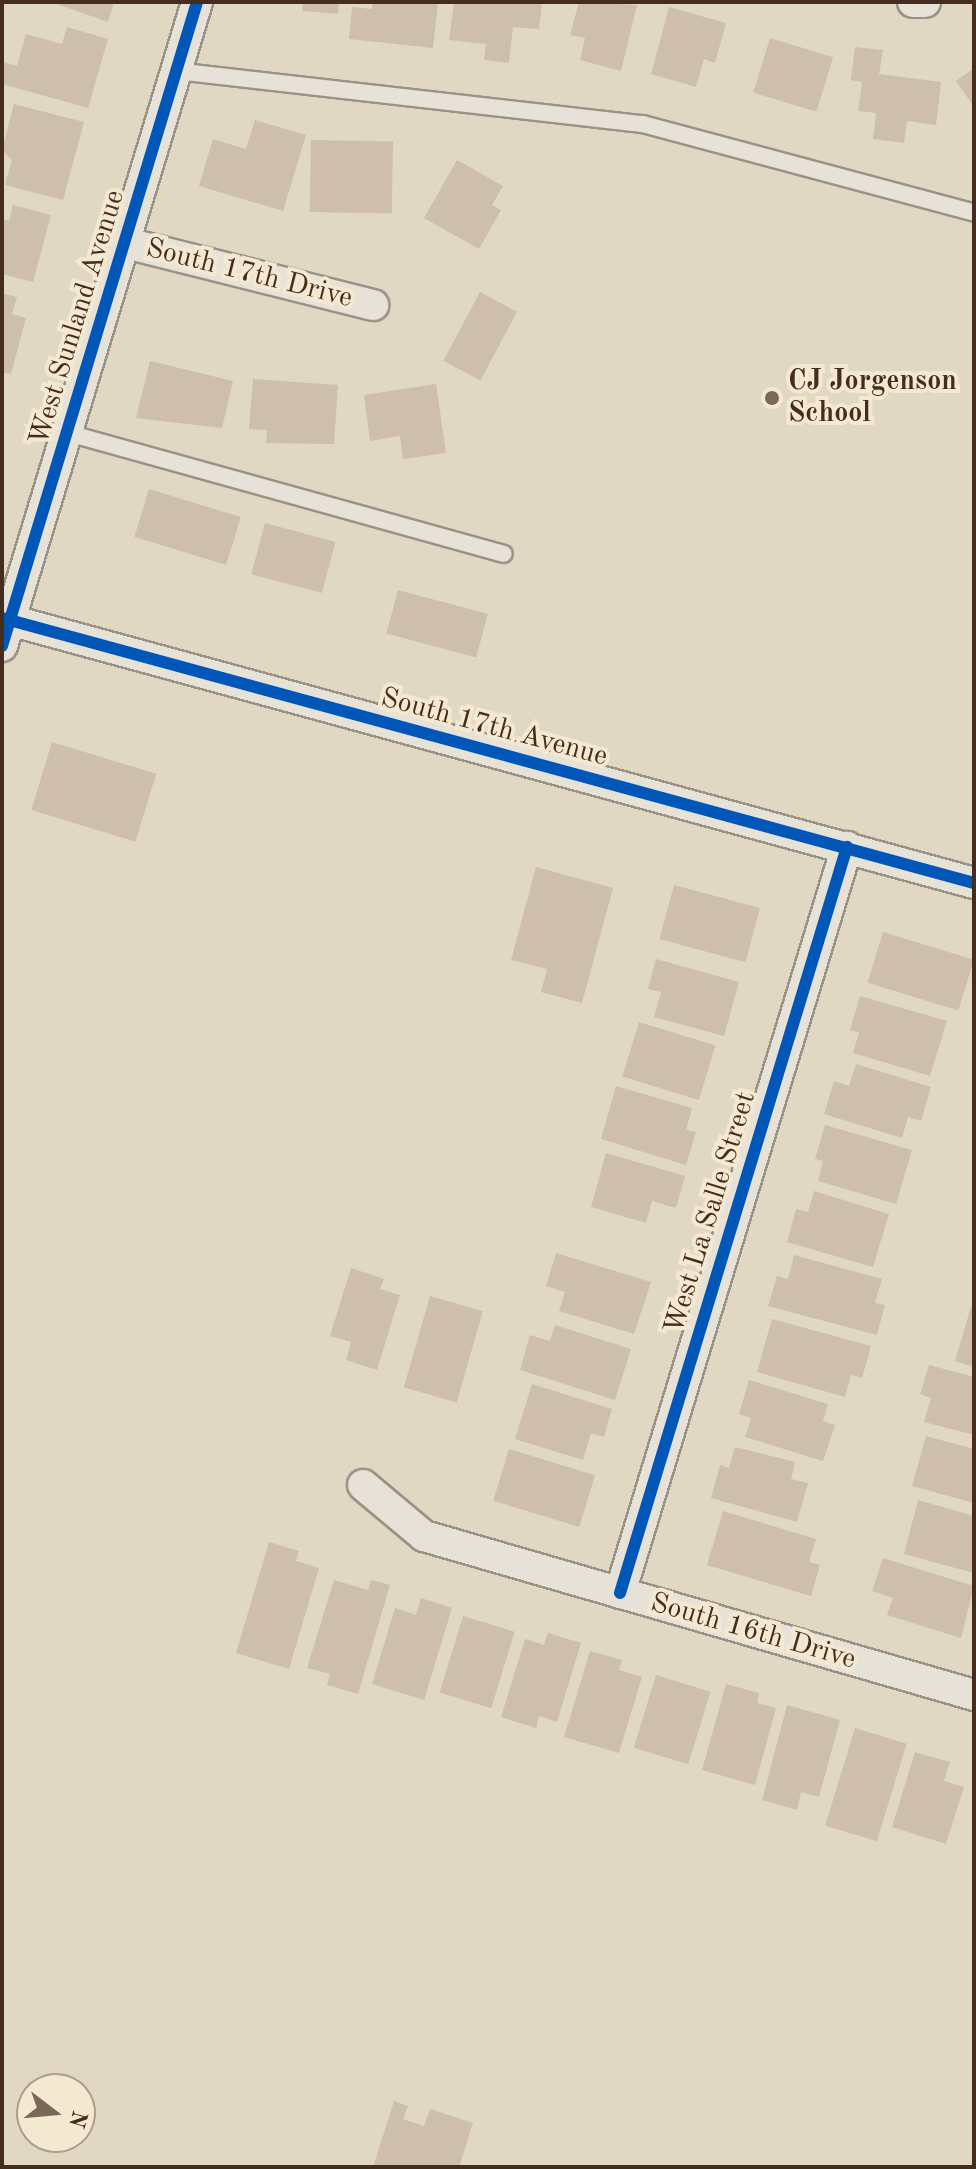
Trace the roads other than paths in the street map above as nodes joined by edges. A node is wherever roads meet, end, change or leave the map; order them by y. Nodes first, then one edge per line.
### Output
1 (197, 2) edge
2 (176, 71) junction
3 (974, 213) edge
4 (126, 243) junction
5 (373, 305) dead end
6 (68, 433) junction
7 (504, 554) dead end
8 (6, 628) edge
9 (847, 847) junction
10 (974, 883) edge
11 (363, 1485) dead end
12 (620, 1593) junction
13 (974, 1695) edge

1 - 2 street, West Sunland Avenue
2 - 3 lane
2 - 4 street, West Sunland Avenue
4 - 5 street, South 17th Drive
4 - 6 street, West Sunland Avenue
6 - 7 lane
6 - 8 street, West Sunland Avenue
8 - 9 street, South 17th Avenue
9 - 10 street, South 17th Avenue
9 - 12 street, West La Salle Street
11 - 12 street, South 16th Drive
12 - 13 street, South 16th Drive

